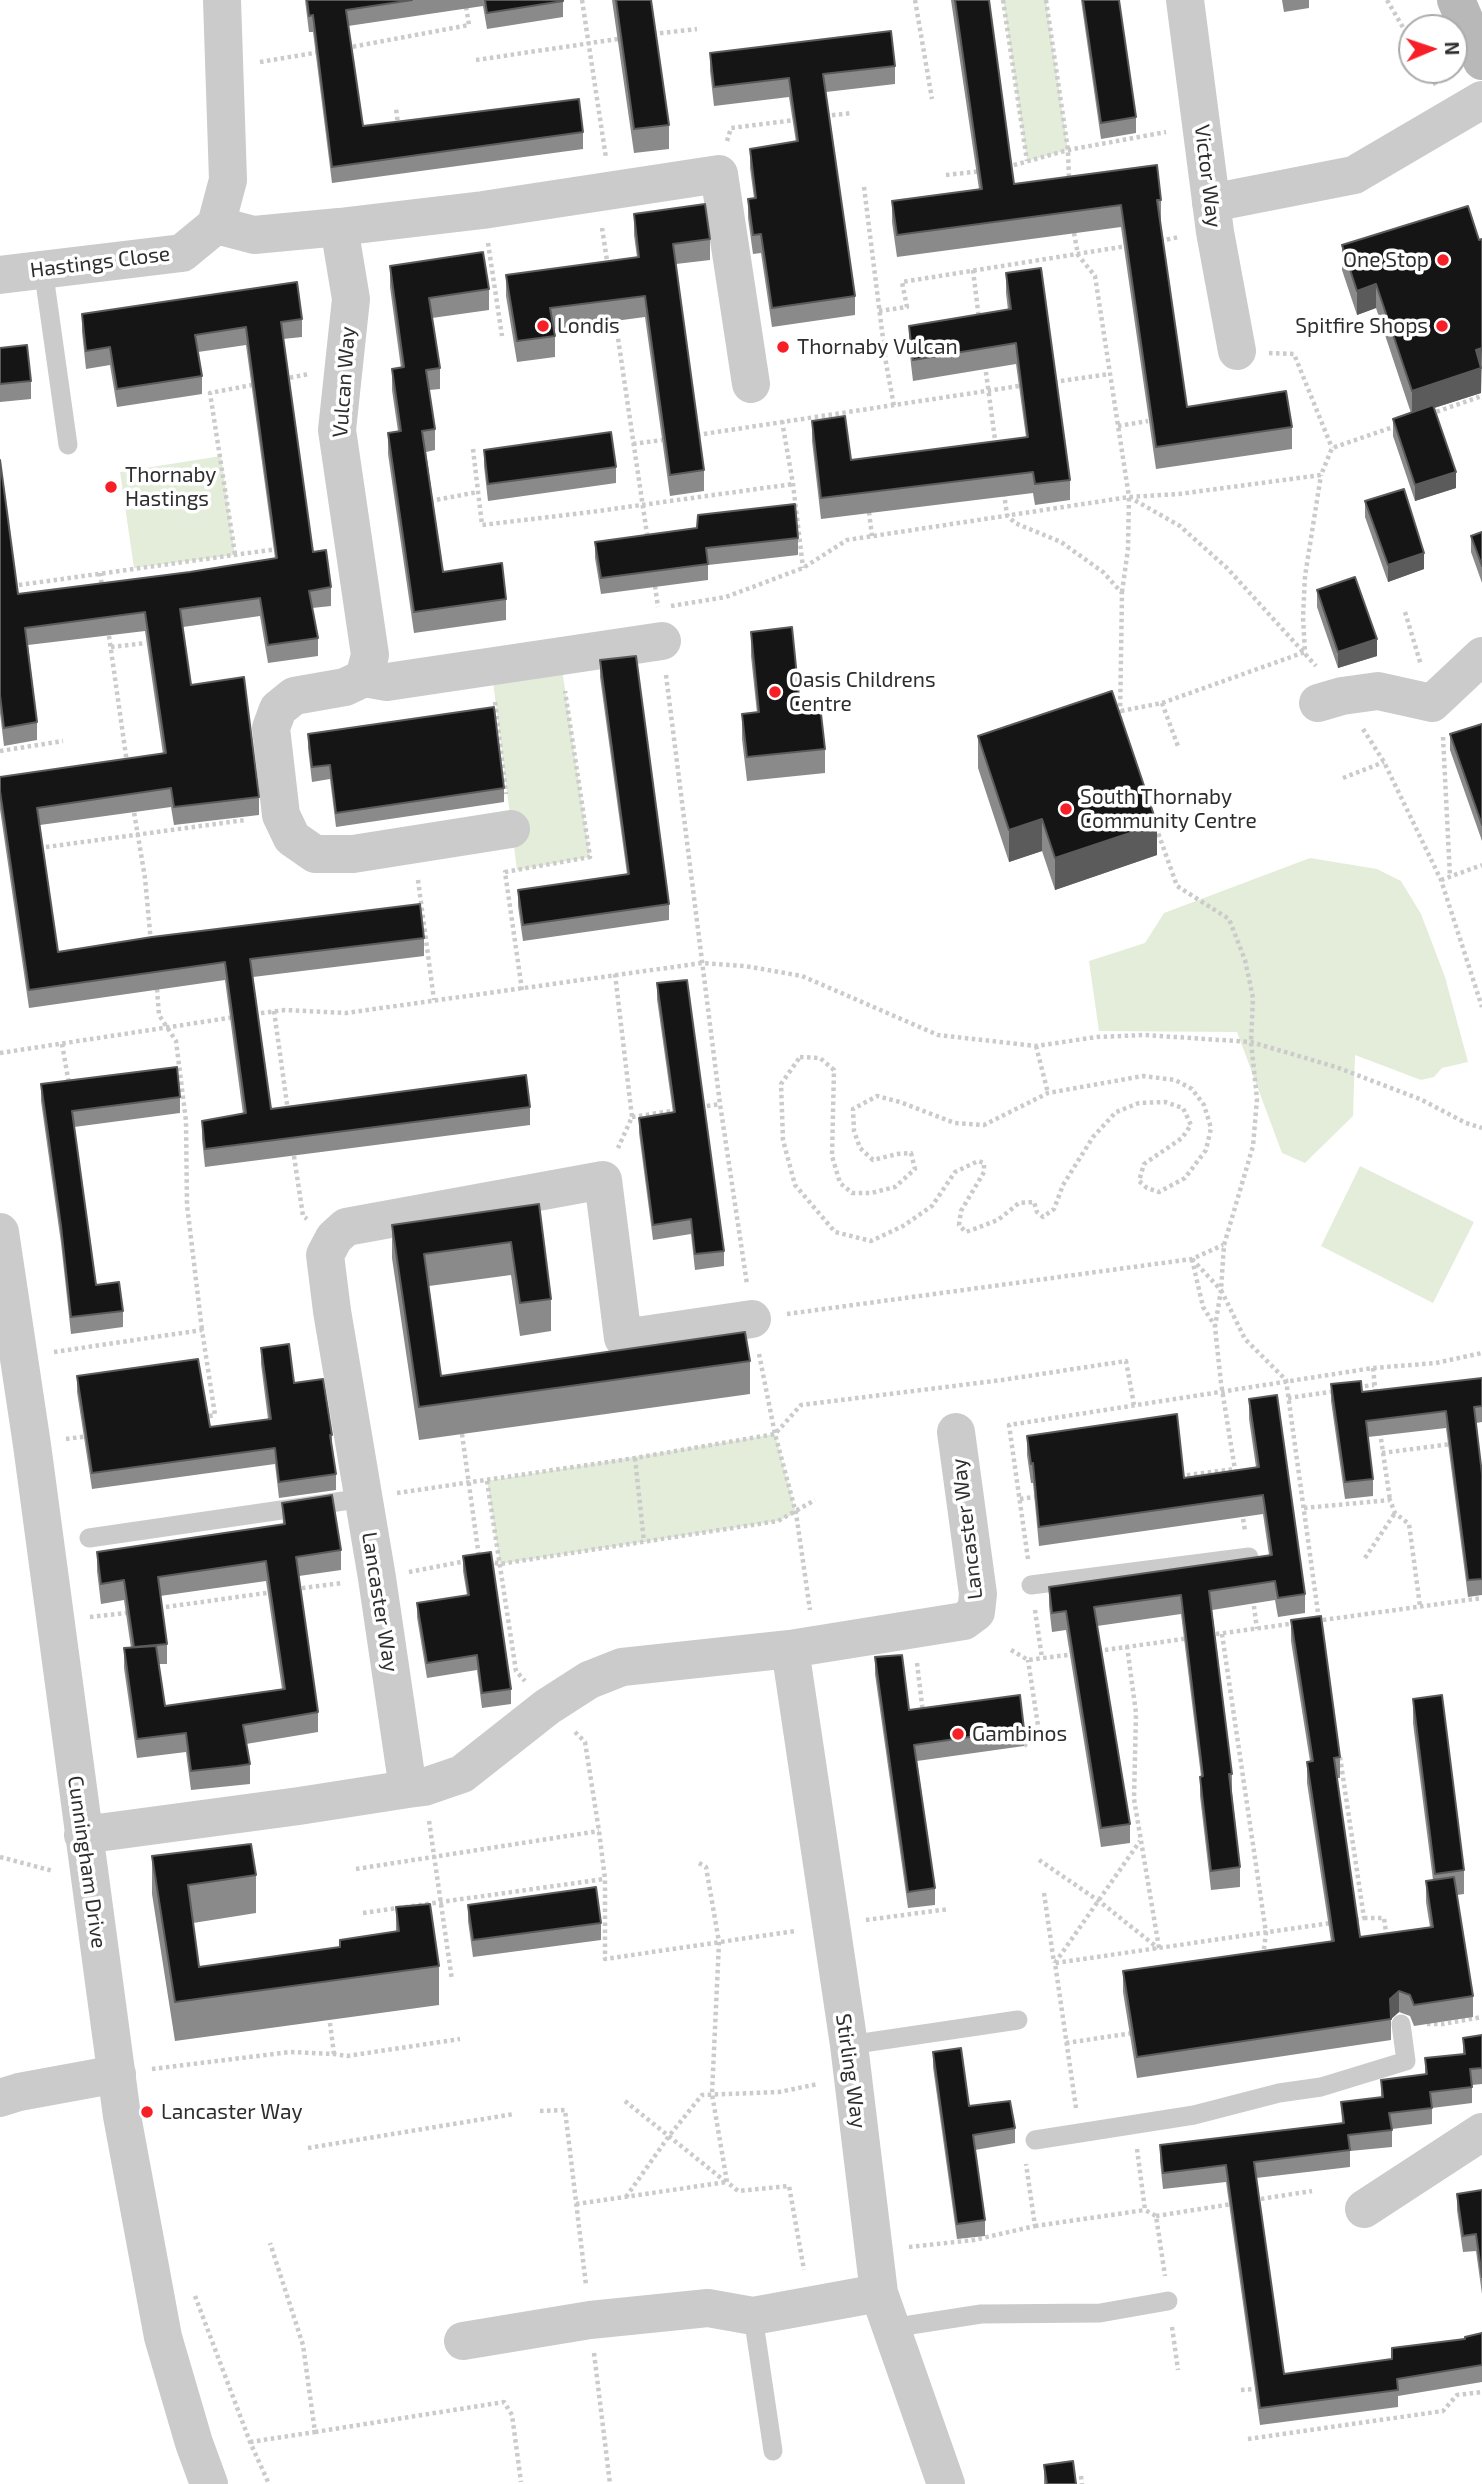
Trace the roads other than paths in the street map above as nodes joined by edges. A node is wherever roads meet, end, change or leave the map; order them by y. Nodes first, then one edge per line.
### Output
1 (222, 0) edge
2 (1185, 0) edge
3 (1456, 0) edge
4 (1482, 61) edge
5 (1482, 100) edge
6 (1213, 217) junction
7 (216, 225) junction
8 (339, 227) junction
9 (43, 268) junction
10 (0, 275) edge
11 (1237, 351) road end
12 (751, 384) dead end
13 (68, 445) dead end
14 (660, 624) road end
15 (1482, 656) edge
16 (364, 678) junction
17 (1330, 699) road end
18 (511, 829) road end
19 (0, 1233) edge
20 (752, 1319) road end
21 (956, 1432) dead end
22 (364, 1498) junction
23 (89, 1538) dead end
24 (1249, 1557) edge
25 (1031, 1585) road end
26 (803, 1647) junction
27 (416, 1788) junction
28 (83, 1835) junction
29 (1018, 2020) dead end
30 (1401, 2024) dead end
31 (850, 2061) junction
32 (117, 2074) junction
33 (0, 2098) edge
34 (1482, 2132) edge
35 (1035, 2140) road end
36 (1364, 2209) dead end
37 (1168, 2301) road end
38 (885, 2310) junction
39 (753, 2316) junction
40 (463, 2341) dead end
41 (774, 2451) dead end
42 (209, 2484) edge
43 (946, 2484) edge

1 - 7 street
2 - 6 street, Victor Way
3 - 4 street
5 - 6 street
6 - 11 street, Victor Way
7 - 8 street
7 - 9 street, Hastings Close
8 - 12 street
8 - 16 street, Vulcan Way
9 - 10 street, Hastings Close
9 - 13 lane
14 - 16 street
15 - 17 street
16 - 18 street
19 - 28 street, Cunningham Drive
20 - 22 street, Lancaster Way
21 - 26 street, Lancaster Way
22 - 23 lane
22 - 27 street, Lancaster Way
24 - 25 lane
26 - 27 street, Lancaster Way
26 - 31 street, Stirling Way
27 - 28 street
28 - 32 street, Cunningham Drive
29 - 31 lane
30 - 35 lane
31 - 38 street, Stirling Way
32 - 33 street
32 - 42 street, Cunningham Drive
34 - 36 street
37 - 38 lane
38 - 39 street
38 - 43 street, Stirling Way
39 - 40 street
39 - 41 lane

